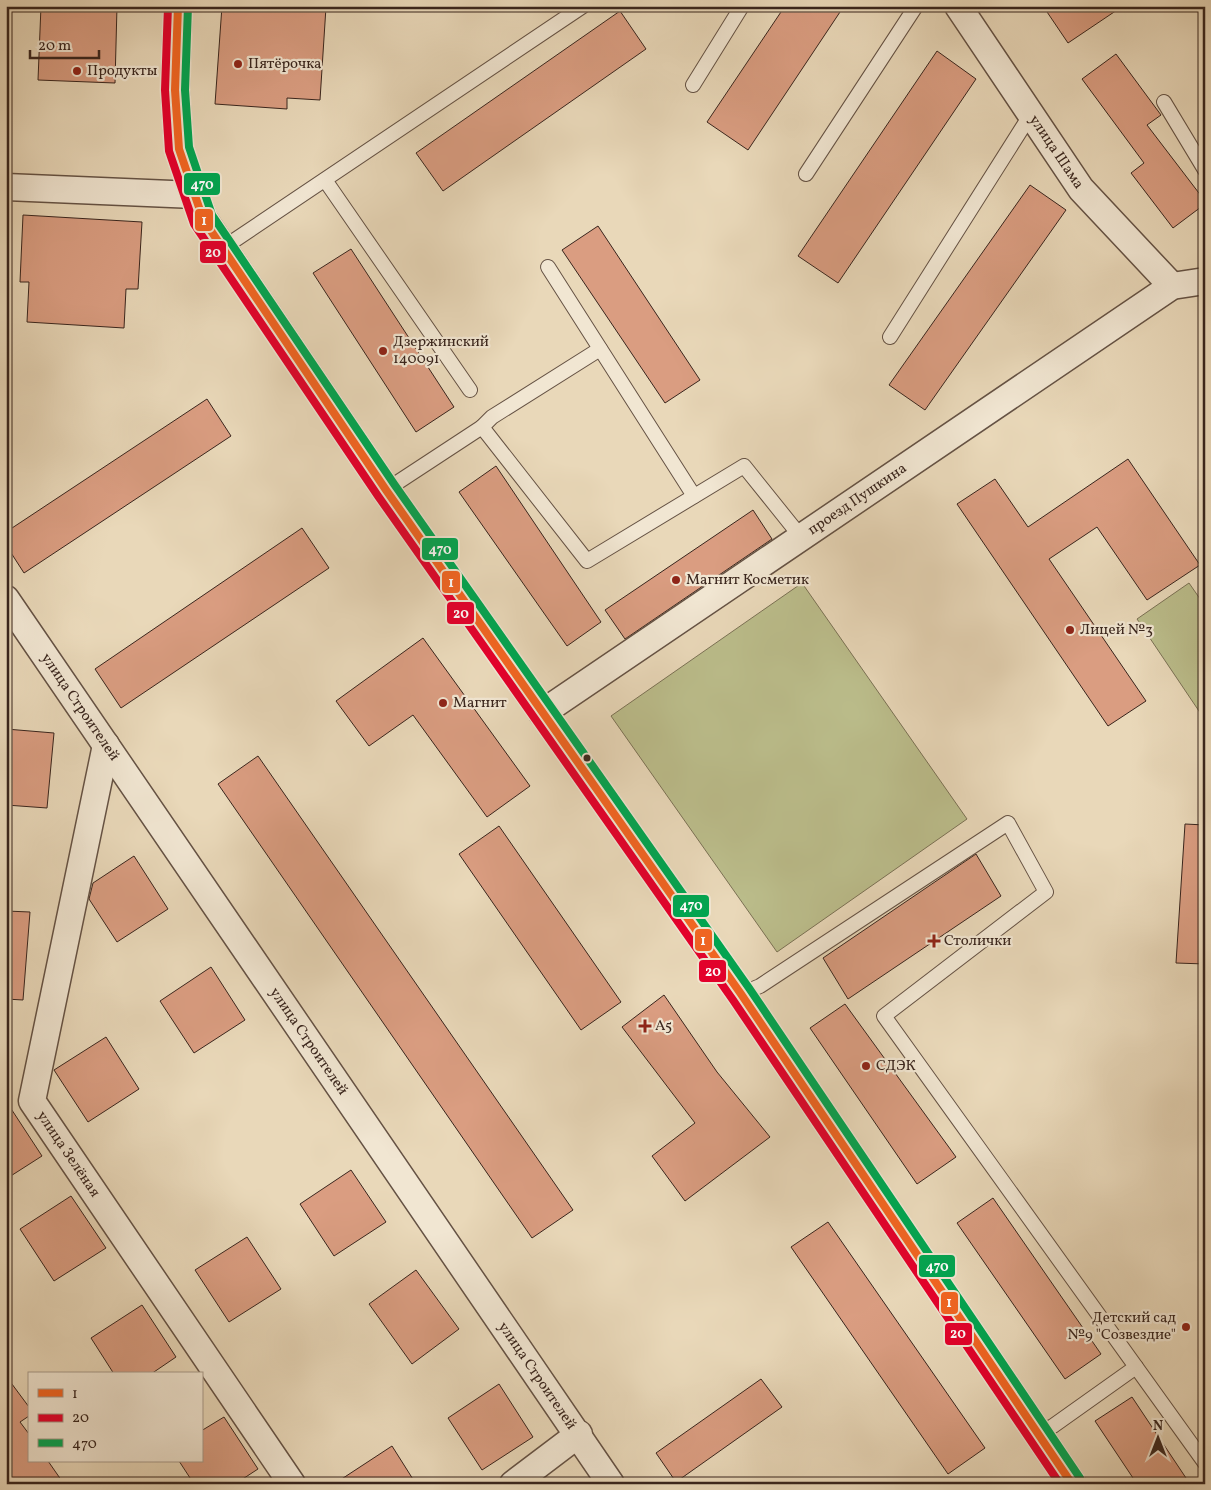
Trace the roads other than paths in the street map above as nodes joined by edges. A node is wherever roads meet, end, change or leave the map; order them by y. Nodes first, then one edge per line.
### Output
1 (178, 6) edge
2 (583, 6) edge
3 (742, 6) edge
4 (916, 6) edge
5 (958, 6) edge
6 (693, 85) dead end
7 (1164, 102) dead end
8 (1031, 114) junction
9 (1205, 170) edge
10 (806, 174) dead end
11 (325, 180) junction
12 (6, 187) edge
13 (195, 195) junction
14 (223, 248) junction
15 (548, 267) dead end
16 (1205, 281) edge
17 (1172, 286) junction
18 (890, 337) dead end
19 (600, 349) junction
20 (470, 390) dead end
21 (482, 427) junction
22 (386, 490) junction
23 (694, 496) junction
24 (801, 537) junction
25 (6, 599) edge
26 (542, 713) junction
27 (106, 745) junction
28 (741, 994) junction
29 (1136, 1367) junction
30 (1038, 1433) junction
31 (579, 1434) junction
32 (1205, 1463) edge
33 (292, 1484) edge
34 (513, 1484) edge
35 (611, 1484) edge
36 (1072, 1484) edge

1 - 13 street
2 - 11 lane
3 - 6 lane
4 - 10 lane
5 - 8 street, улица Шама
7 - 9 lane
8 - 17 street, улица Шама
8 - 18 lane
11 - 14 lane
11 - 20 lane
12 - 13 street
13 - 14 street
14 - 22 street
15 - 19 lane
16 - 17 street
17 - 24 street, проезд Пушкина
19 - 21 lane
19 - 23 lane
21 - 22 lane
21 - 23 lane
22 - 26 street
23 - 24 lane
24 - 26 street, проезд Пушкина
25 - 27 street, улица Строителей
26 - 28 street
27 - 31 street, улица Строителей
27 - 33 street, улица Зелёная
28 - 29 lane
28 - 30 street
29 - 30 lane
29 - 32 lane
30 - 36 street
31 - 34 street
31 - 35 street, улица Строителей

